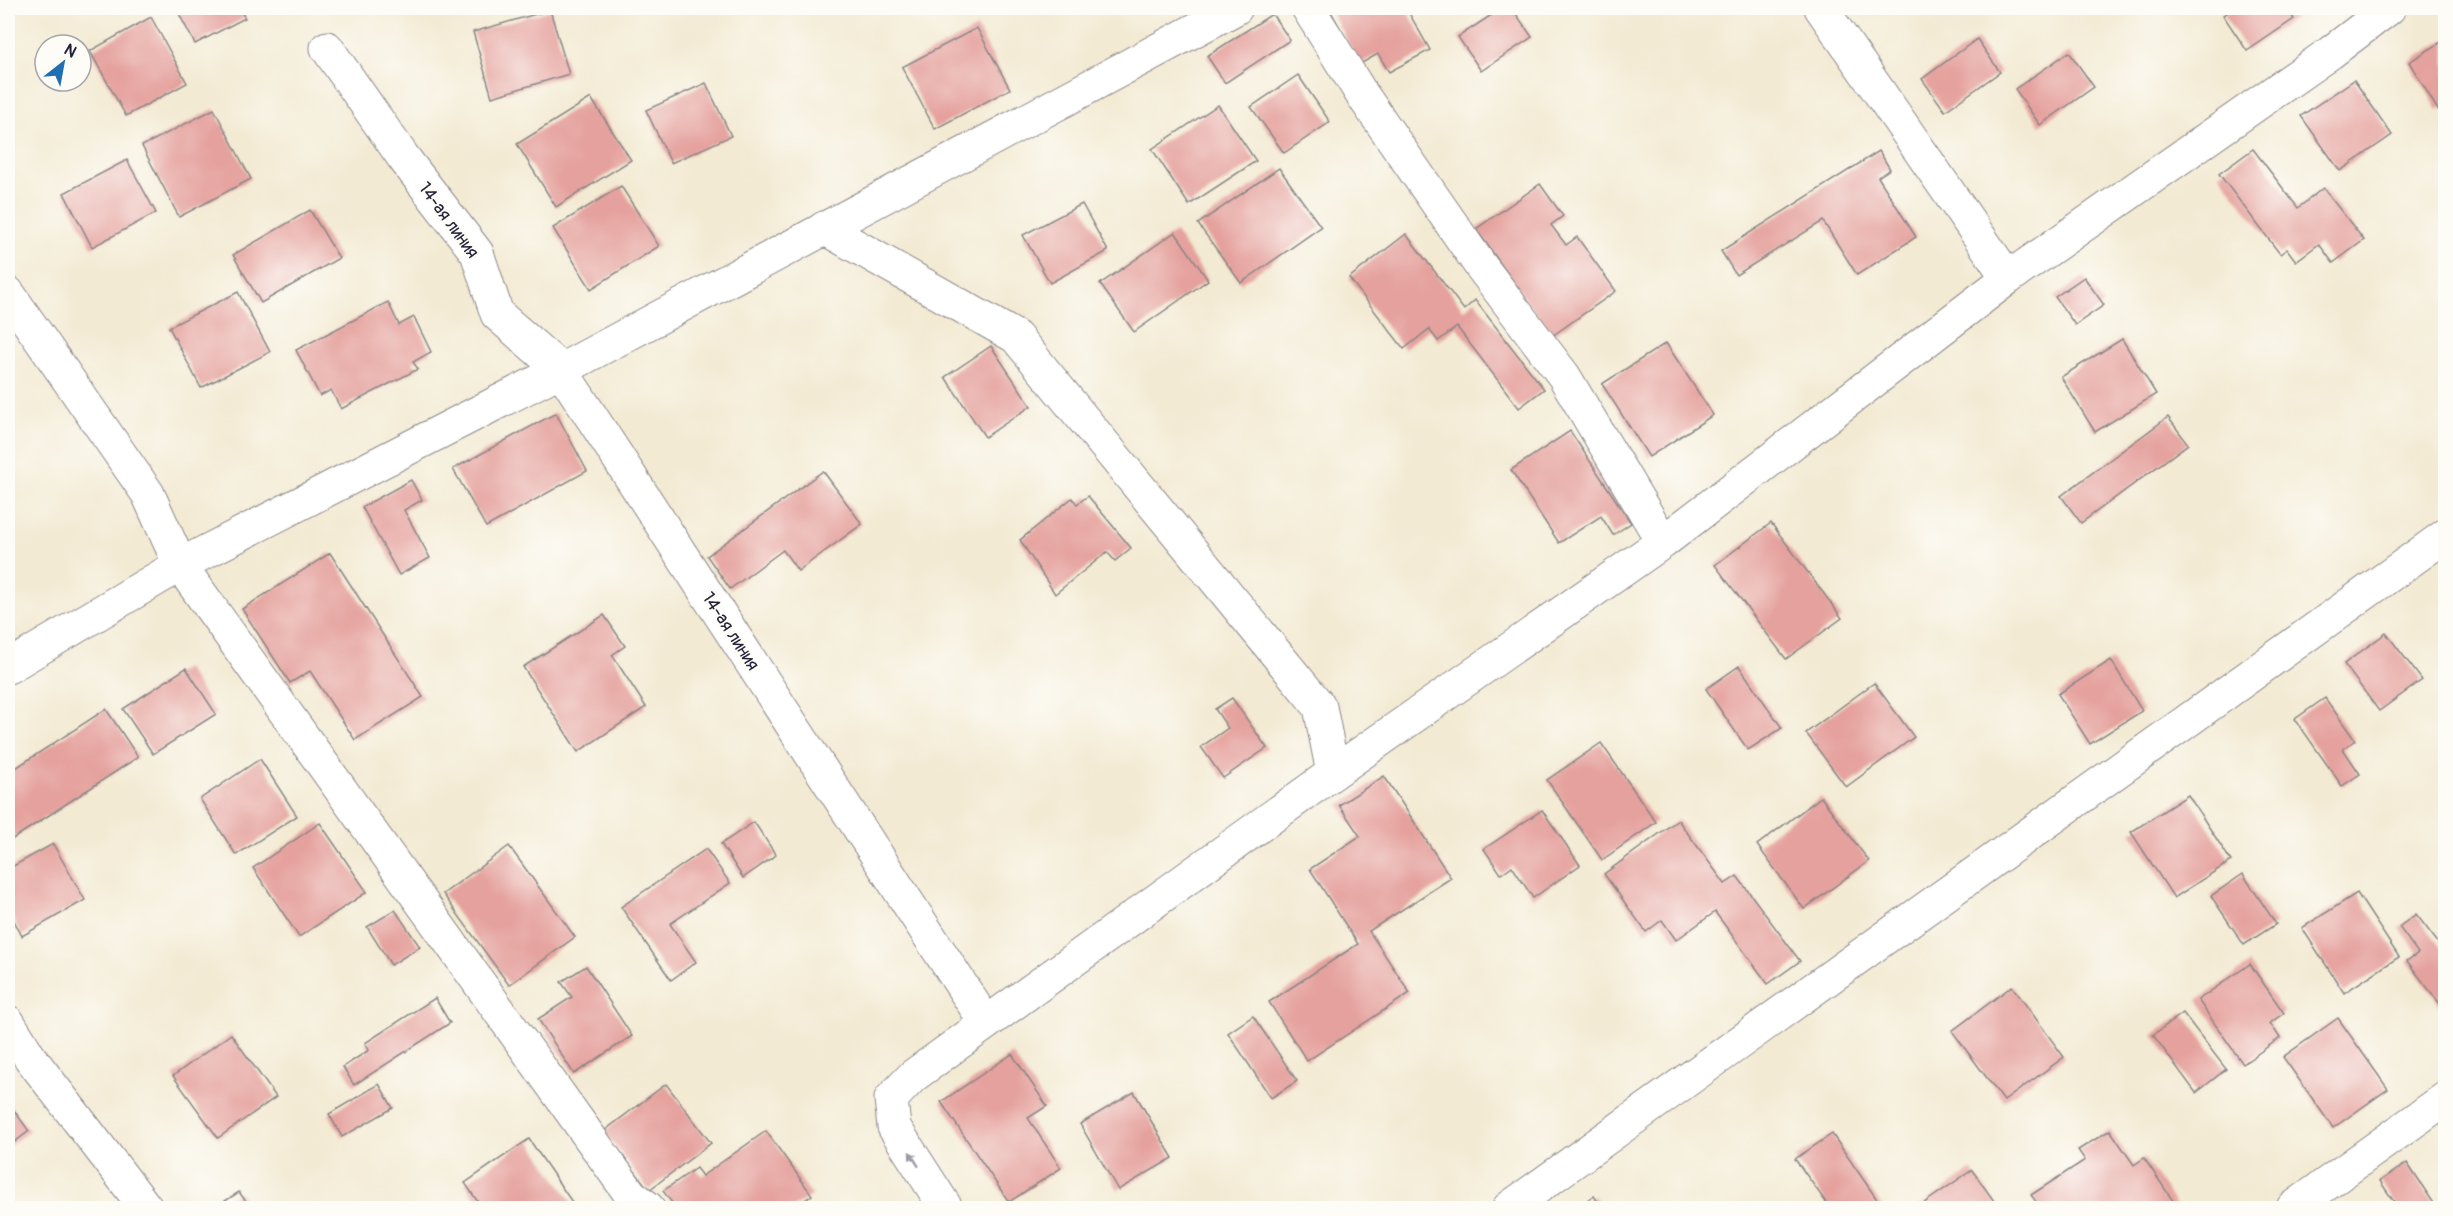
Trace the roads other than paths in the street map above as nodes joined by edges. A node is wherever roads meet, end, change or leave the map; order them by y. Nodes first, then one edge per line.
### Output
1 (1236, 8) edge
2 (1308, 8) edge
3 (1821, 8) edge
4 (2389, 8) edge
5 (327, 48) dead end
6 (824, 228) junction
7 (2008, 278) junction
8 (8, 293) edge
9 (561, 370) junction
10 (2445, 535) edge
11 (1662, 542) junction
12 (180, 565) junction
13 (8, 667) edge
14 (1333, 773) junction
15 (8, 1022) edge
16 (986, 1023) junction
17 (2445, 1098) edge
18 (146, 1209) edge
19 (648, 1209) edge
20 (946, 1209) edge
21 (1509, 1209) edge
22 (2293, 1209) edge

1 - 6 street
2 - 11 street
3 - 7 street
4 - 7 street
5 - 9 street, 14-ая линия
6 - 9 street
6 - 14 street
7 - 11 street
8 - 12 street
9 - 12 street
9 - 16 street, 14-ая линия
10 - 21 street
11 - 14 street
12 - 13 street
12 - 19 street
14 - 16 street
15 - 18 street
20 -> 16 street
17 - 22 street

